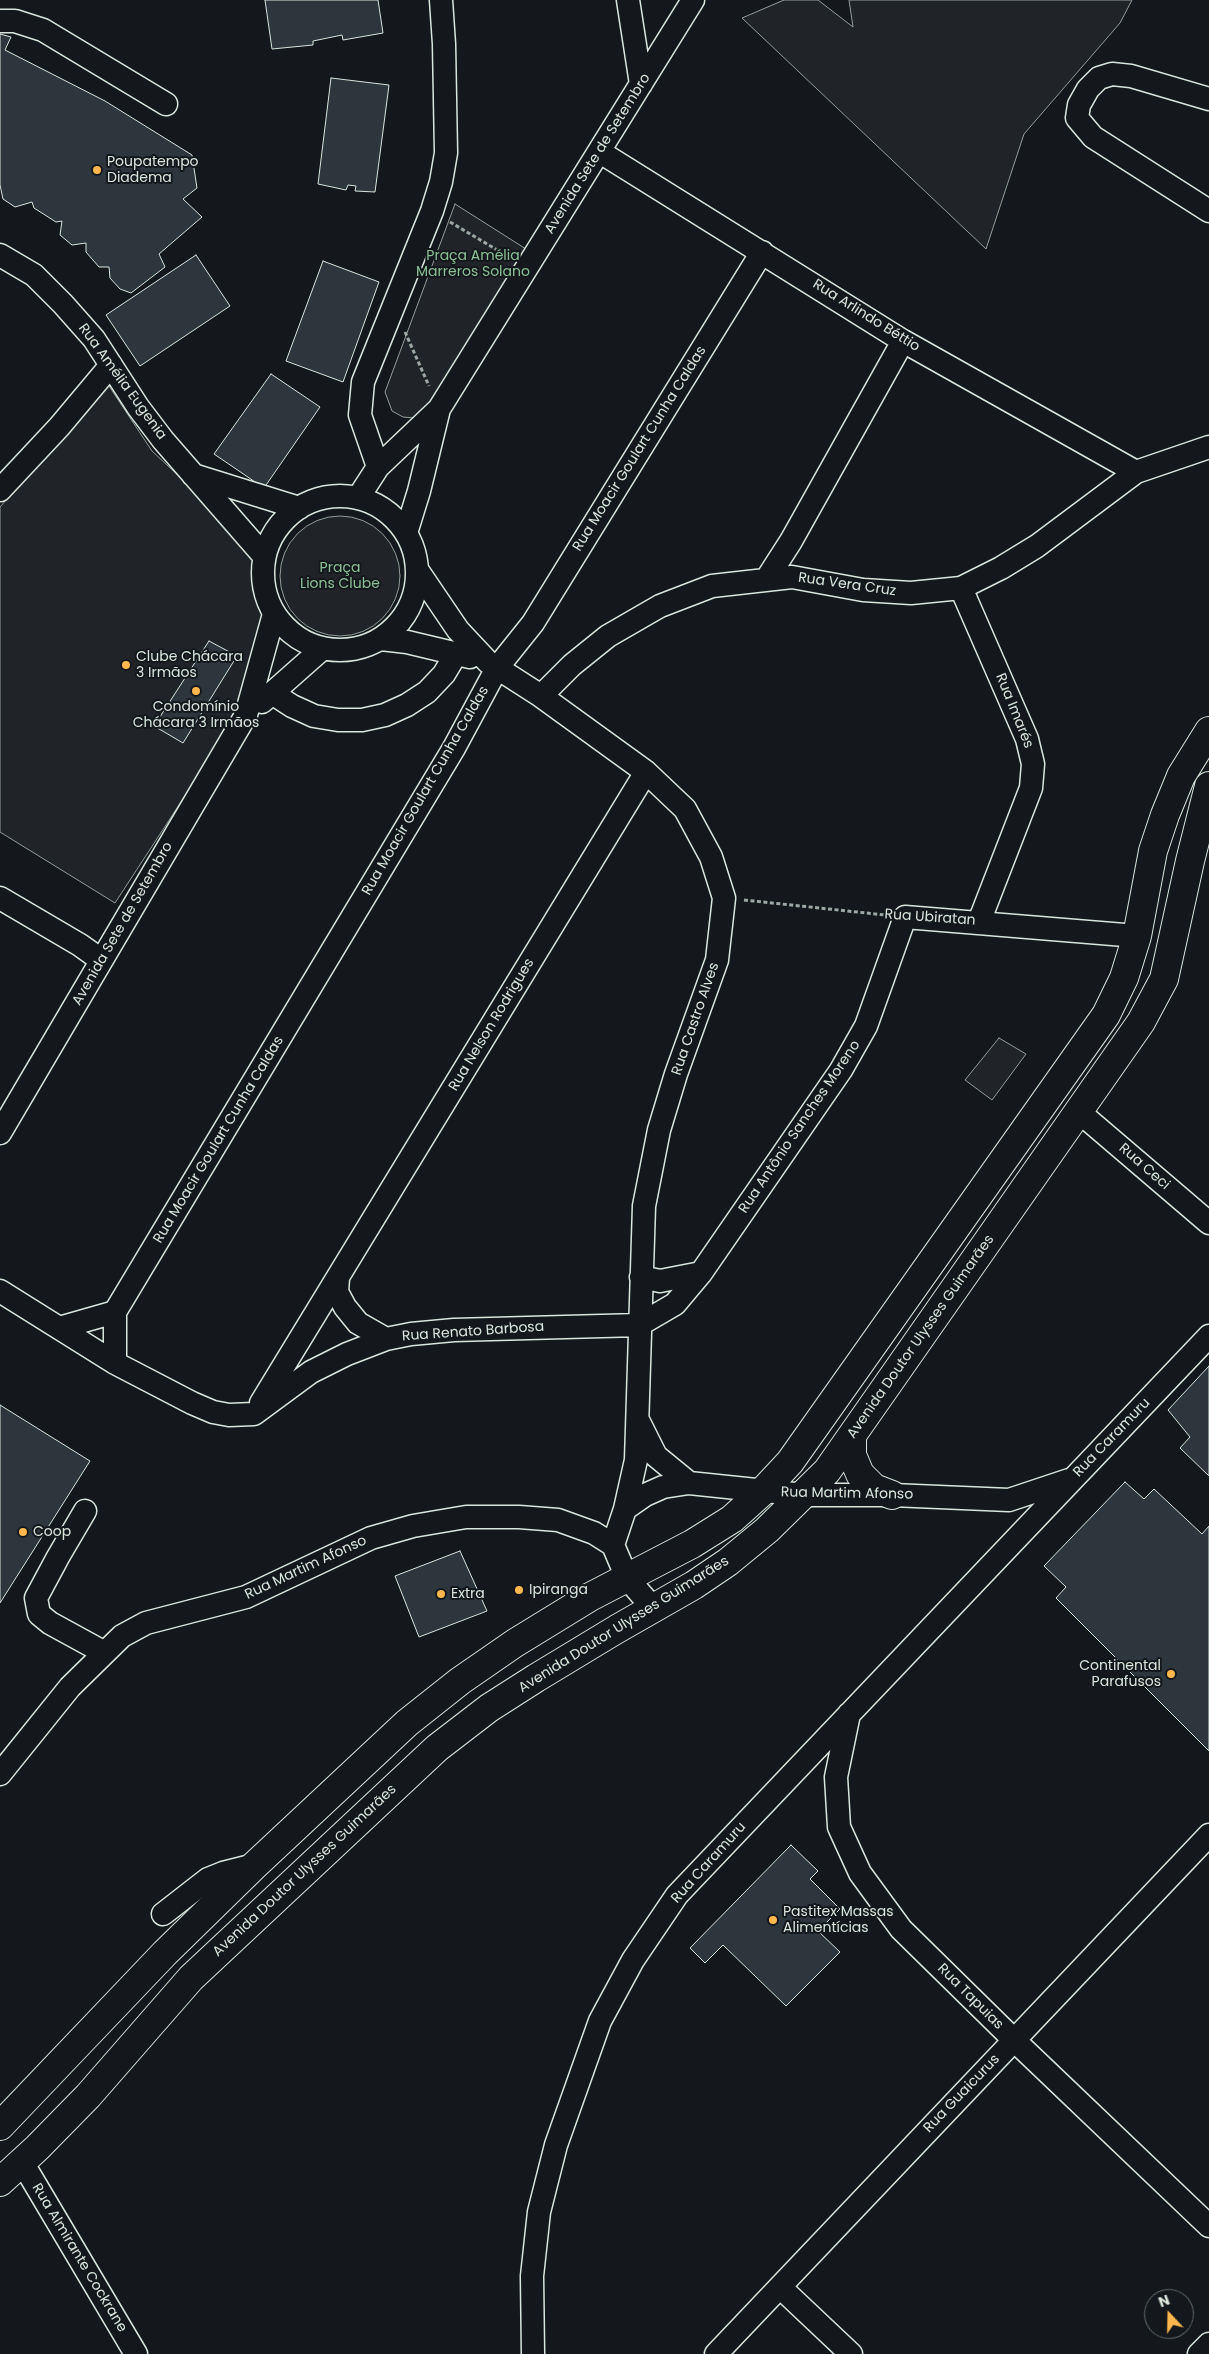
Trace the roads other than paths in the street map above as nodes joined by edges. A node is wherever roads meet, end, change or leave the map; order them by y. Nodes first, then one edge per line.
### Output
1 (441, 0) edge
2 (628, 0) edge
3 (693, 0) edge
4 (0, 20) edge
5 (641, 84) junction
6 (1209, 99) edge
7 (166, 104) dead end
8 (600, 152) junction
9 (1209, 211) edge
10 (762, 252) junction
11 (0, 255) edge
12 (903, 341) junction
13 (111, 366) junction
14 (439, 410) junction
15 (1209, 447) edge
16 (378, 467) junction
17 (1136, 472) junction
18 (193, 475) junction
19 (0, 490) edge
20 (358, 498) junction
21 (299, 508) junction
22 (406, 533) junction
23 (264, 556) junction
24 (418, 571) junction
25 (766, 580) junction
26 (961, 588) junction
27 (274, 614) junction
28 (381, 639) junction
29 (322, 649) junction
30 (456, 654) junction
31 (492, 665) junction
32 (272, 693) junction
33 (540, 696) junction
34 (246, 715) junction
35 (1209, 731) edge
36 (646, 772) junction
37 (1207, 800) edge
38 (0, 898) edge
39 (905, 917) joint
40 (979, 922) junction
41 (1137, 936) junction
42 (102, 960) junction
43 (1078, 1111) junction
44 (3, 1122) edge
45 (1209, 1223) edge
46 (701, 1273) junction
47 (641, 1277) junction
48 (338, 1278) junction
49 (0, 1291) edge
50 (115, 1312) junction
51 (640, 1325) junction
52 (59, 1328) junction
53 (1209, 1336) edge
54 (386, 1339) junction
55 (115, 1362) junction
56 (254, 1414) junction
57 (638, 1421) junction
58 (852, 1436) junction
59 (1072, 1479) junction
60 (689, 1483) junction
61 (762, 1492) junction
62 (804, 1495) junction
63 (892, 1495) junction
64 (1009, 1500) junction
65 (625, 1509) junction
66 (85, 1511) dead end
67 (1014, 1539) junction
68 (613, 1545) junction
69 (627, 1578) junction
70 (653, 1608) junction
71 (104, 1652) junction
72 (849, 1714) junction
73 (0, 1774) edge
74 (1209, 1835) edge
75 (255, 1865) junction
76 (163, 1914) dead end
77 (1014, 2040) junction
78 (0, 2126) edge
79 (22, 2162) junction
80 (0, 2182) edge
81 (1209, 2226) edge
82 (780, 2287) junction
83 (1209, 2344) edge
84 (136, 2354) edge
85 (533, 2354) edge
86 (716, 2354) edge
87 (851, 2354) edge
88 (1199, 2354) edge

1 - 16 street
2 - 5 street
3 - 5 street, Avenida Sete de Setembro
4 - 7 street
5 - 8 street, Avenida Sete de Setembro
6 - 9 street
8 - 10 street, Rua Arlindo Béttio
8 - 14 street, Avenida Sete de Setembro
10 - 12 street, Rua Arlindo Béttio
10 - 31 street, Rua Moacir Goulart Cunha Caldas
11 - 13 street, Rua Amélia Eugenia
12 - 17 street, Rua Arlindo Béttio
12 - 25 street
13 - 18 street, Rua Amélia Eugenia
13 - 19 street
14 - 16 street, Avenida Sete de Setembro
14 - 22 street, Avenida Sete de Setembro
15 - 17 street, Rua Vera Cruz
16 - 20 street, Avenida Sete de Setembro
17 - 26 street, Rua Vera Cruz
18 - 21 street
18 - 23 street, Rua Amélia Eugenia
20 - 21 street
20 - 22 street
21 - 23 street
22 - 24 street
23 - 27 street
24 - 28 street
24 - 31 street, Rua Castro Alves
25 - 26 street, Rua Vera Cruz
25 - 33 street, Rua Vera Cruz
26 - 40 street, Rua Imarés
27 - 29 street
27 - 34 street, Avenida Sete de Setembro
28 - 29 street
28 - 30 street, Rua Castro Alves
29 - 32 street, Avenida Sete de Setembro
30 - 31 street, Rua Castro Alves
30 - 32 street
31 - 33 street, Rua Castro Alves
31 - 50 street, Rua Moacir Goulart Cunha Caldas
32 - 34 street, Avenida Sete de Setembro
33 - 36 street, Rua Castro Alves
34 - 42 street, Avenida Sete de Setembro
35 - 41 main road
36 - 47 street, Rua Castro Alves
36 - 48 street, Rua Nelson Rodrigues
37 - 43 main road, Avenida Doutor Ulysses Guimarães
38 - 42 street
39 - 40 street, Rua Ubiratan
39 - 46 street, Rua Antônio Sanches Moreno
40 - 41 street, Rua Ubiratan
41 - 61 main road
42 - 44 street, Avenida Sete de Setembro
43 - 45 street, Rua Ceci
43 - 58 main road, Avenida Doutor Ulysses Guimarães
46 - 47 street
46 - 51 street, Rua Antônio Sanches Moreno
47 - 51 street, Rua Castro Alves
48 - 54 street
48 - 56 street, Rua Nelson Rodrigues
49 - 52 street
50 - 52 street
50 - 55 street
51 - 54 street, Rua Renato Barbosa
51 - 57 street, Rua Castro Alves
52 - 55 street
53 - 59 street, Rua Caramuru
54 - 56 street, Rua Renato Barbosa
55 - 56 street
57 - 60 street, Rua Castro Alves
57 - 65 street, Rua Castro Alves
58 - 62 main road, Avenida Doutor Ulysses Guimarães
58 - 63 main road
59 - 64 street, Rua Martim Afonso
59 - 67 street, Rua Caramuru
60 - 61 street, Rua Martim Afonso
60 - 65 street, Rua Martim Afonso
61 - 62 street, Rua Martim Afonso
61 - 69 main road
62 - 63 street, Rua Martim Afonso
62 - 70 main road, Avenida Doutor Ulysses Guimarães
63 - 64 street, Rua Martim Afonso
64 - 67 street
65 - 68 street, Rua Castro Alves
66 - 71 street
67 - 72 street, Rua Caramuru
68 - 69 street
68 - 71 street, Rua Martim Afonso
69 - 70 street
69 - 75 main road
70 - 79 main road, Avenida Doutor Ulysses Guimarães
71 - 73 street, Rua Martim Afonso
72 - 77 street, Rua Tapuias
72 - 85 street, Rua Caramuru
74 - 77 street, Rua Guaicurus
75 - 76 street
75 - 78 main road
77 - 81 street, Rua Tapuias
77 - 82 street, Rua Guaicurus
79 - 80 main road, Avenida Doutor Ulysses Guimarães
79 - 84 street, Rua Almirante Cockrane
82 - 86 street, Rua Guaicurus
82 - 87 street
83 - 88 street

